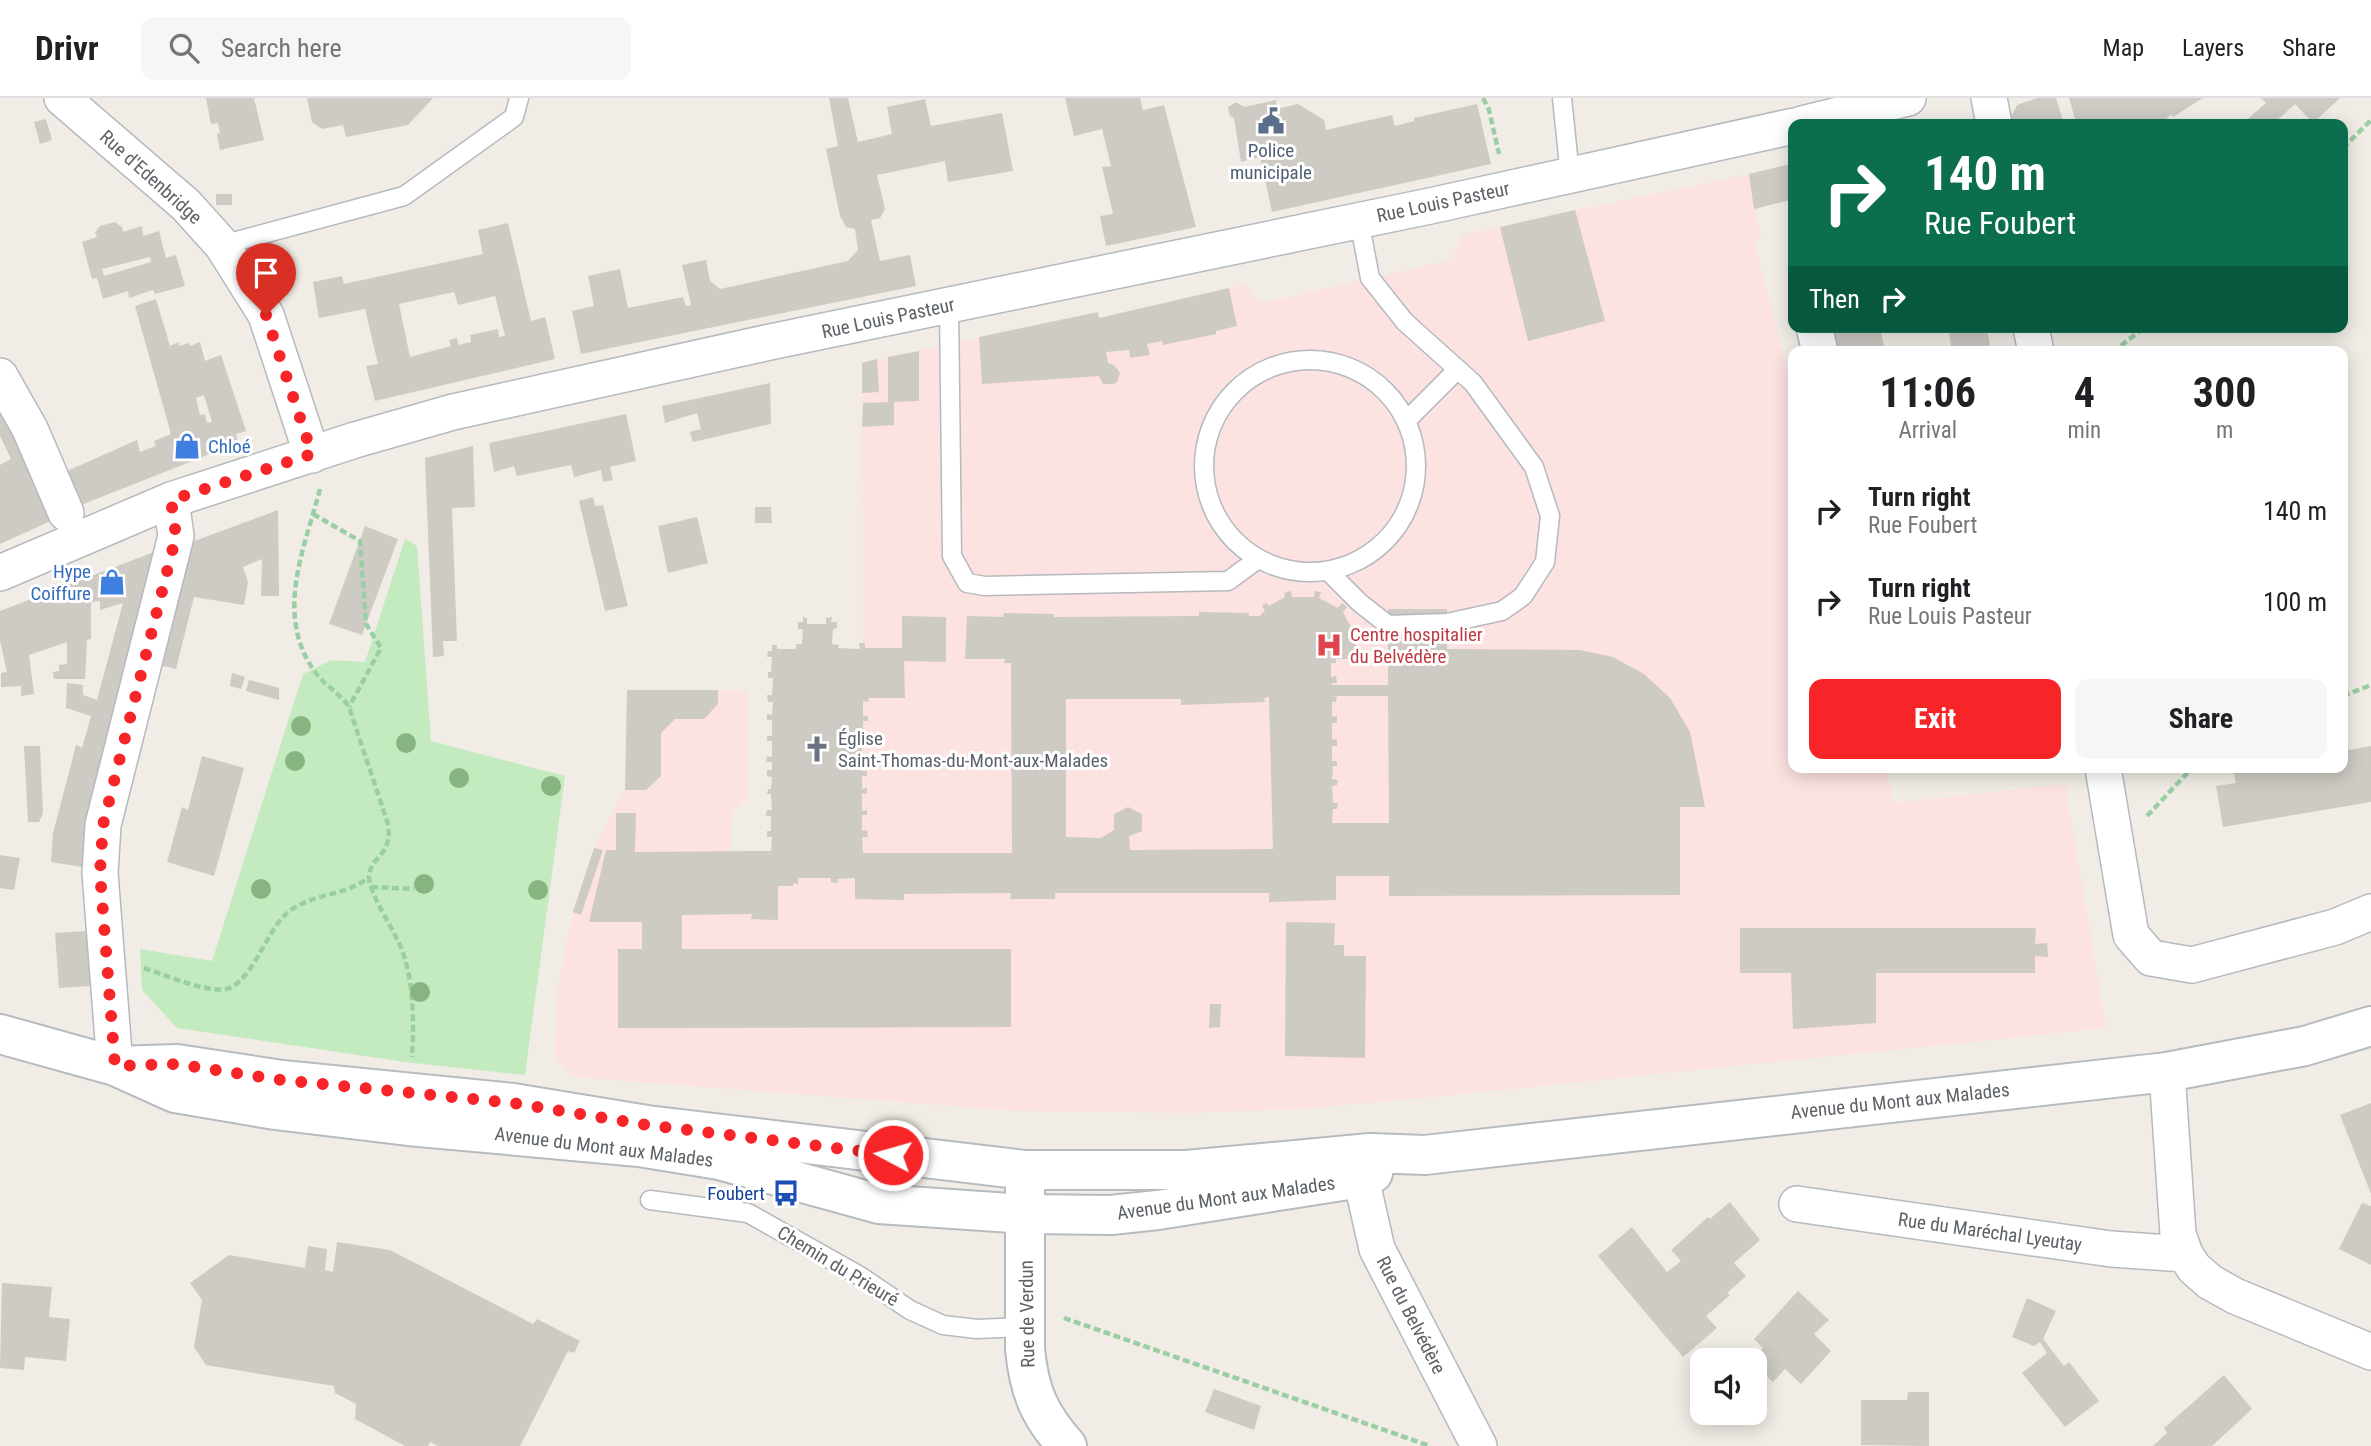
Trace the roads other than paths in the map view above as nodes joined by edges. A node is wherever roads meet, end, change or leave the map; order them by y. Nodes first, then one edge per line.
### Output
1 (62, 98) edge
2 (519, 98) edge
3 (1562, 98) edge
4 (1908, 98) edge
5 (1989, 98) edge
6 (1829, 119) edge
7 (1993, 119) edge
8 (1788, 129) edge
9 (1570, 175) junction
10 (1359, 220) junction
11 (222, 246) junction
12 (949, 305) junction
13 (1458, 369) junction
14 (0, 376) edge
15 (1407, 420) junction
16 (321, 451) junction
17 (171, 500) junction
18 (66, 513) dead end
19 (1258, 559) junction
20 (1328, 571) junction
21 (0, 573) edge
22 (2104, 773) edge
23 (2371, 912) edge
24 (2371, 1026) edge
25 (0, 1034) edge
26 (115, 1066) junction
27 (2168, 1072) junction
28 (1425, 1155) junction
29 (1025, 1170) junction
30 (1361, 1178) junction
31 (650, 1200) dead end
32 (1797, 1204) dead end
33 (1026, 1214) junction
34 (2185, 1254) junction
35 (1026, 1316) junction
36 (2371, 1352) edge
37 (1067, 1446) edge
38 (1479, 1446) edge

1 - 11 street, Rue d'Edenbridge
2 - 11 lane
3 - 9 lane
4 - 6 street, Rue Louis Pasteur
5 - 7 street
8 - 9 street, Rue Louis Pasteur
9 - 10 street, Rue Louis Pasteur
10 - 12 street, Rue Louis Pasteur
10 - 13 lane
11 - 16 street, Rue d'Edenbridge
12 - 16 street, Rue Louis Pasteur
12 - 19 lane
13 - 15 lane
13 - 20 lane
14 - 18 street
15 - 19 lane
15 - 20 lane
16 - 17 street, Rue Louis Pasteur
17 - 21 street, Rue Louis Pasteur
17 - 26 street
19 - 20 lane
22 - 23 street
24 - 27 street, Avenue du Mont aux Malades
25 - 26 street, Avenue du Mont aux Malades
26 - 29 street, Avenue du Mont aux Malades
26 - 33 street, Avenue du Mont aux Malades
27 - 28 street, Avenue du Mont aux Malades
27 - 34 street
28 - 29 street, Avenue du Mont aux Malades
28 - 30 street, Avenue du Mont aux Malades
29 - 33 street, Rue de Verdun
30 - 33 street, Avenue du Mont aux Malades
30 - 38 street, Rue du Belvédère
31 - 35 lane, Chemin du Prieuré
32 - 34 street, Rue du Maréchal Lyeutay
33 - 35 street, Rue de Verdun
34 - 36 street
35 - 37 street, Rue de Verdun

